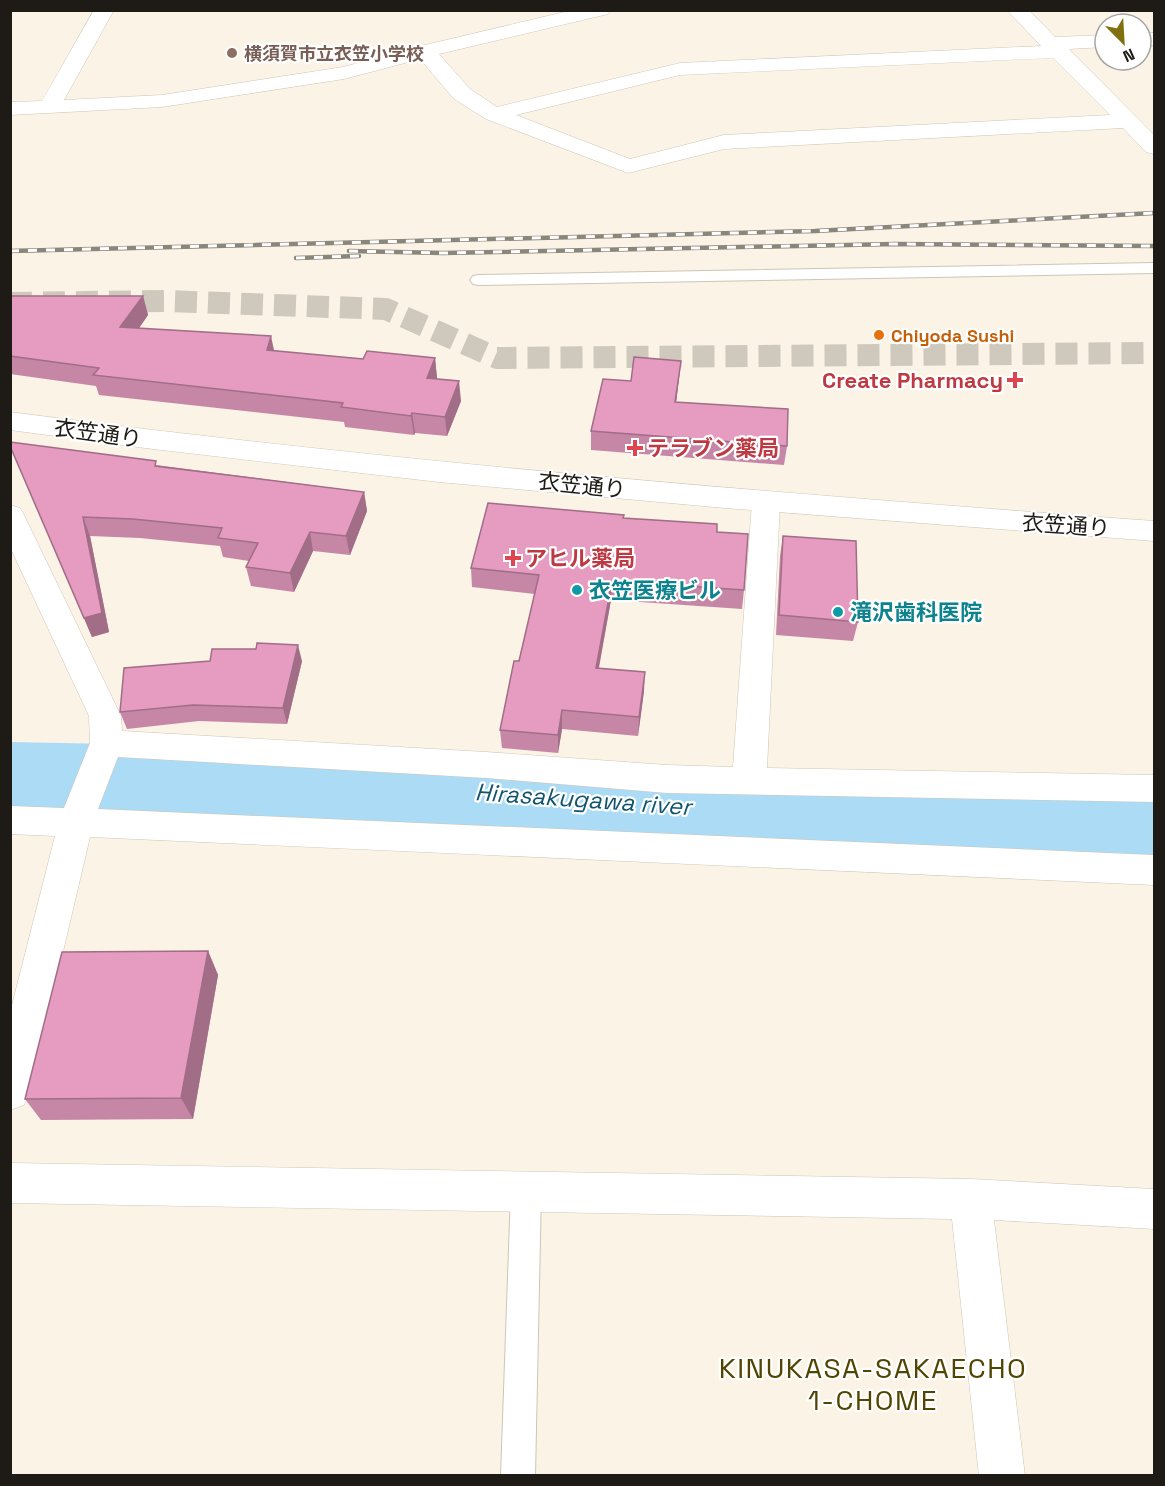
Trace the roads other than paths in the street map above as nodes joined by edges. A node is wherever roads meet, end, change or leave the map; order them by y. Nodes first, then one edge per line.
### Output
1 (104, 10) edge
2 (601, 10) edge
3 (1017, 10) edge
4 (1093, 42) edge
5 (1056, 47) junction
6 (424, 51) junction
7 (50, 106) junction
8 (10, 109) edge
9 (494, 114) junction
10 (1155, 114) edge
11 (1127, 118) junction
12 (1155, 147) edge
13 (1155, 268) edge
14 (479, 280) dead end
15 (10, 421) edge
16 (766, 502) junction
17 (10, 515) edge
18 (1155, 531) edge
19 (106, 745) junction
20 (749, 781) junction
21 (1155, 789) edge
22 (10, 820) edge
23 (76, 820) junction
24 (1155, 870) edge
25 (10, 1092) edge
26 (10, 1183) edge
27 (526, 1191) junction
28 (971, 1199) junction
29 (1155, 1209) edge
30 (518, 1476) edge
31 (1002, 1476) edge

1 - 7 street
2 - 6 street
3 - 5 street
4 - 5 street
5 - 9 street
5 - 11 street
6 - 7 street
6 - 9 street
7 - 8 street
9 - 11 street
10 - 11 street
11 - 12 street
13 - 14 lane
15 - 16 street, 衣笠通り
16 - 18 street, 衣笠通り
16 - 20 street
17 - 19 street
19 - 20 street
19 - 23 street
20 - 21 street
22 - 23 street
23 - 24 street
23 - 25 street
26 - 27 street
27 - 28 street
27 - 30 lane
28 - 29 street
28 - 31 street

